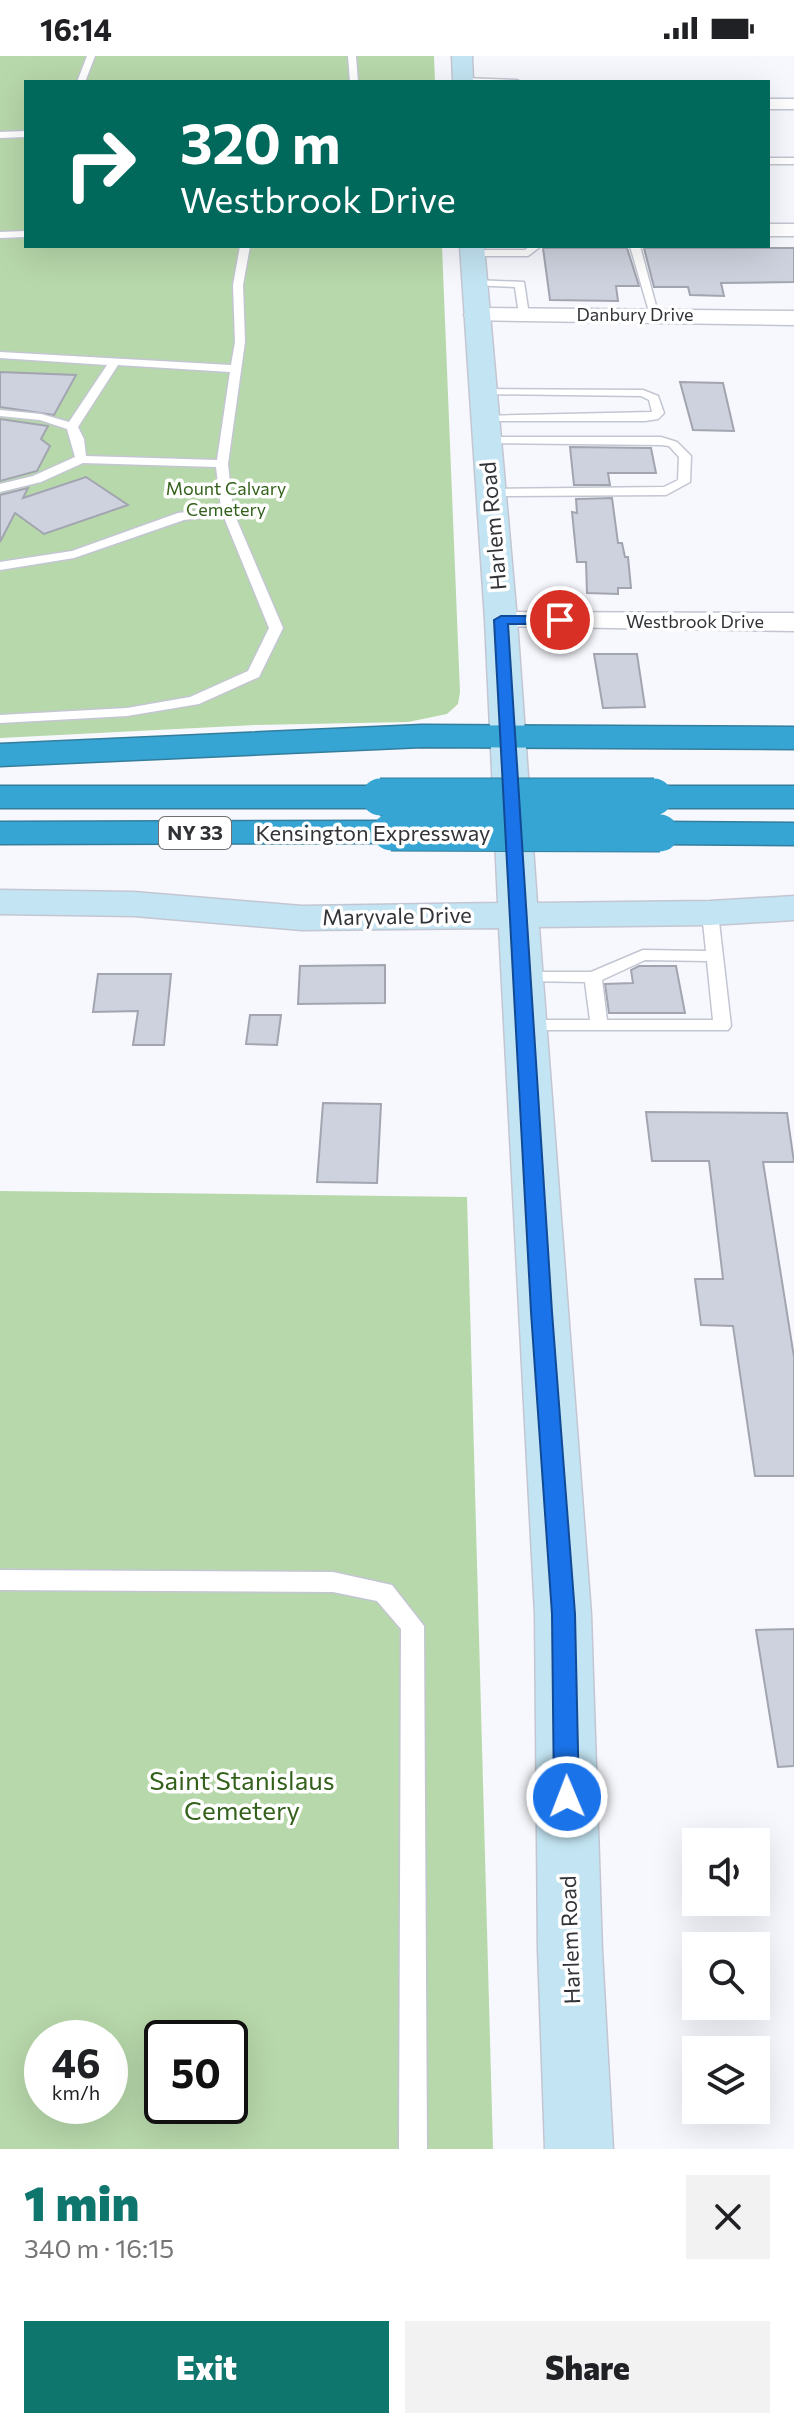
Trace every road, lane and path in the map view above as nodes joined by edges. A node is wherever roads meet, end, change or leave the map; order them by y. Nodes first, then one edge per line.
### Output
1 (91, 56) edge
2 (352, 56) edge
3 (462, 56) edge
4 (82, 80) edge
5 (354, 80) edge
6 (463, 80) edge
7 (770, 104) edge
8 (794, 104) edge
9 (24, 134) edge
10 (0, 135) edge
11 (770, 161) edge
12 (794, 161) edge
13 (770, 230) edge
14 (794, 230) edge
15 (24, 234) edge
16 (0, 235) edge
17 (245, 248) edge
18 (534, 248) edge
19 (636, 248) edge
20 (472, 250) edge
21 (473, 283) junction
22 (475, 315) junction
23 (524, 315) junction
24 (655, 315) junction
25 (794, 318) edge
26 (0, 355) edge
27 (114, 363) junction
28 (235, 369) junction
29 (0, 413) edge
30 (484, 417) junction
31 (72, 427) junction
32 (81, 459) junction
33 (222, 464) junction
34 (0, 488) edge
35 (490, 492) junction
36 (227, 511) junction
37 (0, 566) edge
38 (501, 620) junction
39 (794, 622) edge
40 (0, 719) edge
41 (508, 736) junction
42 (794, 738) edge
43 (0, 755) edge
44 (0, 797) edge
45 (794, 797) edge
46 (657, 815) junction
47 (0, 833) edge
48 (794, 834) edge
49 (0, 902) edge
50 (794, 908) edge
51 (710, 913) junction
52 (519, 915) junction
53 (714, 956) junction
54 (523, 976) junction
55 (593, 977) junction
56 (526, 1026) junction
57 (599, 1026) junction
58 (0, 1580) edge
59 (413, 2149) edge
60 (579, 2149) edge

1 - 4 lane
2 - 5 lane
3 - 6 main road
7 - 8 street
9 - 10 lane
11 - 12 lane
13 - 14 street
15 - 16 lane
17 - 28 lane
18 - 20 lane
19 - 24 lane
20 - 21 main road, Harlem Road
21 - 22 main road, Harlem Road
21 - 23 lane
22 - 23 street, Danbury Drive
22 - 30 main road, Harlem Road
23 - 24 street, Danbury Drive
24 - 25 street, Danbury Drive
26 - 27 lane
27 - 28 lane
27 - 31 lane
28 - 33 lane
29 - 31 lane
30 - 30 lane
30 - 35 main road, Harlem Road
30 - 35 lane
31 - 32 lane
32 - 33 lane
32 - 34 lane
33 - 36 lane
35 - 38 main road, Harlem Road
36 - 37 lane
36 - 40 lane
38 - 39 street, Westbrook Drive
38 - 41 main road, Harlem Road
41 - 42 highway
41 - 43 highway
41 - 52 main road, Harlem Road
44 - 46 highway, Kensington Expressway / NY 33, bridge
45 - 46 highway, Kensington Expressway / NY 33
46 - 47 highway, Kensington Expressway / NY 33, bridge
46 - 48 highway, Kensington Expressway / NY 33
49 - 52 main road, Maryvale Drive
50 - 51 main road, Maryvale Drive
51 - 52 main road, Maryvale Drive
51 - 53 lane
52 - 54 main road, Harlem Road
53 - 55 lane
53 - 57 lane
54 - 55 lane
54 - 56 main road, Harlem Road
55 - 57 lane
56 - 57 lane
56 - 60 main road, Harlem Road
58 - 59 lane

